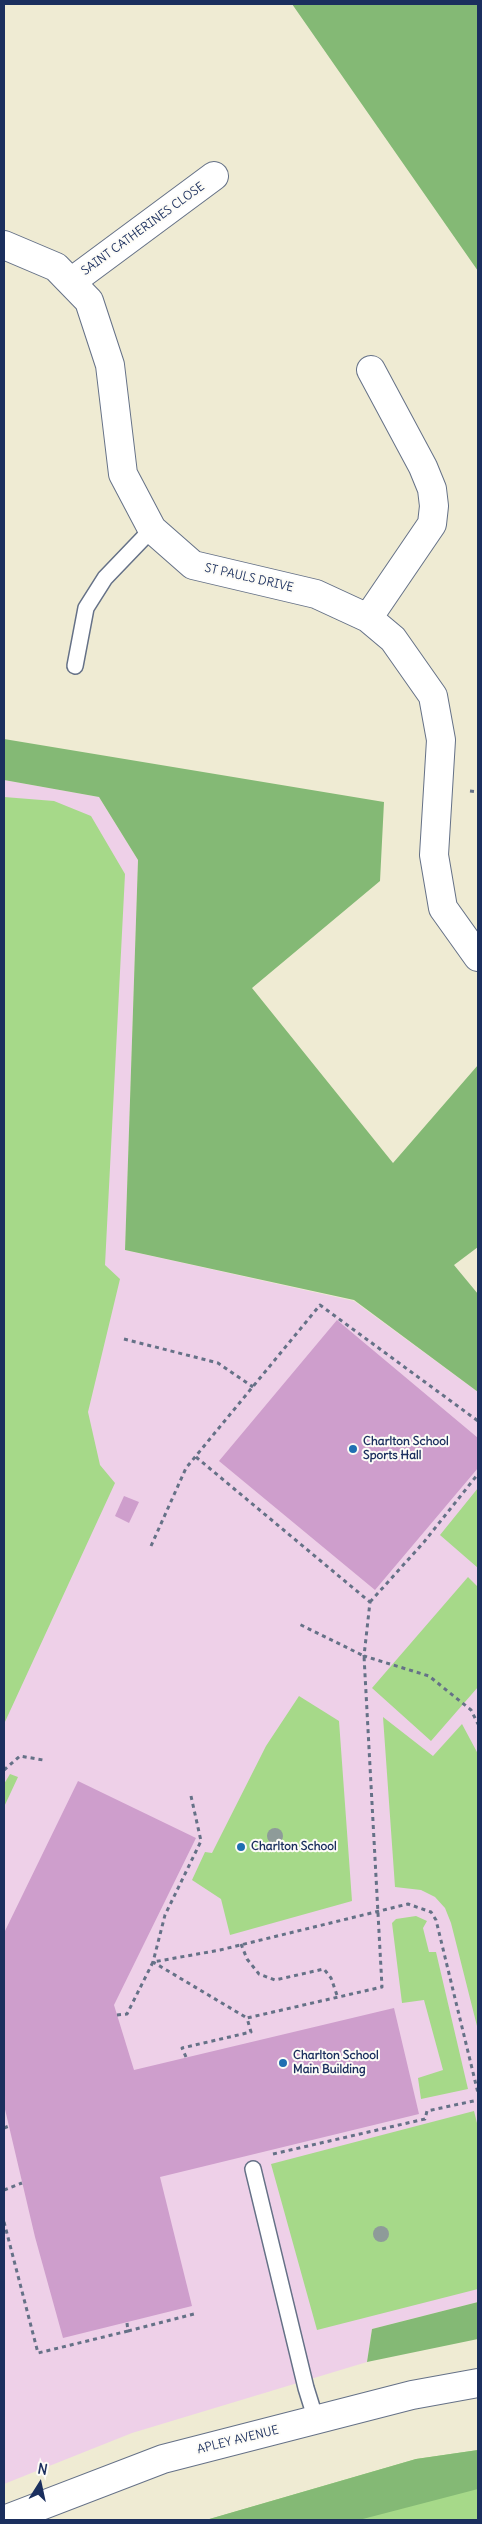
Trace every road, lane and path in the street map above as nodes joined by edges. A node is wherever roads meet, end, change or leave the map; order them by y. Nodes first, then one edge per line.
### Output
1 (214, 176) dead end
2 (4, 245) edge
3 (71, 282) junction
4 (371, 370) dead end
5 (152, 529) junction
6 (368, 618) junction
7 (75, 666) dead end
8 (478, 957) edge
9 (124, 1339) dead end
10 (253, 1387) junction
11 (478, 1421) edge
12 (196, 1457) junction
13 (478, 1474) edge
14 (151, 1546) dead end
15 (370, 1602) junction
16 (299, 1624) dead end
17 (364, 1656) junction
18 (478, 1724) edge
19 (43, 1760) dead end
20 (4, 1770) edge
21 (192, 1796) dead end
22 (377, 1910) junction
23 (241, 1944) junction
24 (153, 1962) junction
25 (338, 1998) junction
26 (117, 2015) dead end
27 (246, 2018) junction
28 (186, 2057) dead end
29 (478, 2093) edge
30 (478, 2100) edge
31 (9, 2126) dead end
32 (4, 2128) edge
33 (253, 2169) joint
34 (22, 2183) dead end
35 (4, 2190) edge
36 (4, 2222) edge
37 (194, 2314) dead end
38 (127, 2323) dead end
39 (128, 2331) junction
40 (478, 2383) edge
41 (316, 2420) junction
42 (4, 2520) edge

1 - 3 street, SAINT CATHERINES CLOSE
2 - 3 street, ST PAULS DRIVE
3 - 5 street, ST PAULS DRIVE
4 - 6 street
5 - 6 street, ST PAULS DRIVE
5 - 7 lane
6 - 8 street, ST PAULS DRIVE
9 - 10 path
10 - 11 path
10 - 12 path
12 - 14 path
12 - 15 path
13 - 15 path
15 - 17 path
16 - 17 path
17 - 18 path
17 - 22 path
19 - 20 path
21 - 24 path
22 - 23 path
22 - 25 path
22 - 29 path
23 - 24 path
23 - 25 path
24 - 26 path
24 - 27 path
25 - 27 path
27 - 28 path
30 - 33 path
31 - 32 path
33 - 41 lane
34 - 35 path
36 - 39 path
37 - 39 path
38 - 39 path
40 - 41 street, APLEY AVENUE
41 - 42 street, APLEY AVENUE

